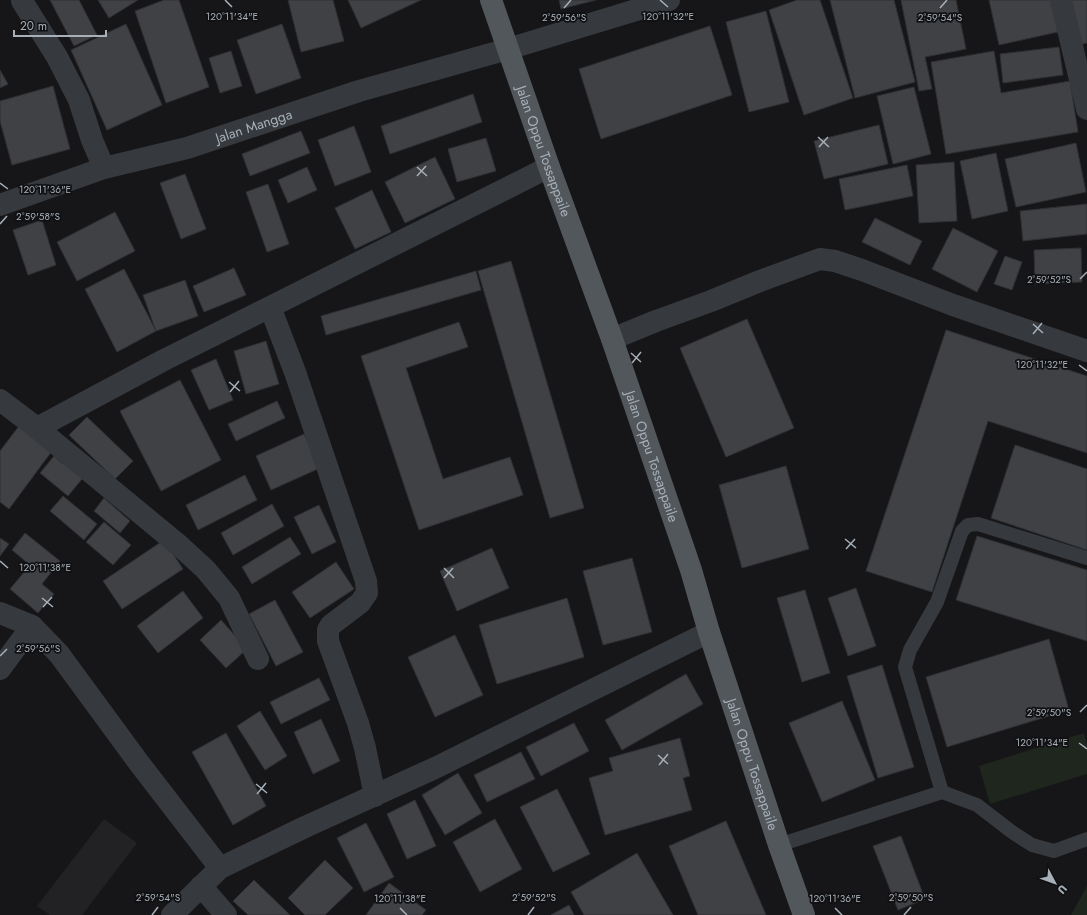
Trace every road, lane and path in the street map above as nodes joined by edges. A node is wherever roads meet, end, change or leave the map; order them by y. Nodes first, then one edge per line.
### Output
1 (491, 0) edge
2 (669, 0) edge
3 (1061, 0) edge
4 (22, 1) dead end
5 (508, 49) junction
6 (1087, 109) edge
7 (549, 167) junction
8 (104, 168) junction
9 (0, 205) edge
10 (270, 307) junction
11 (612, 339) junction
12 (1087, 351) edge
13 (0, 400) edge
14 (37, 428) junction
15 (1087, 558) edge
16 (0, 613) edge
17 (32, 626) junction
18 (709, 632) junction
19 (258, 659) dead end
20 (0, 669) edge
21 (942, 792) junction
22 (375, 796) junction
23 (1087, 839) edge
24 (779, 845) junction
25 (220, 868) junction
26 (201, 886) junction
27 (172, 915) edge
28 (226, 915) edge
29 (804, 915) edge

1 - 5 main road, Jalan Oppu Tossappaile
2 - 5 street, Jalan Mangga
3 - 6 street
4 - 8 street
5 - 7 main road, Jalan Oppu Tossappaile
5 - 8 street, Jalan Mangga
7 - 10 street
7 - 11 main road, Jalan Oppu Tossappaile
8 - 9 street, Jalan Mangga
10 - 14 street
10 - 22 street
11 - 12 street
11 - 18 main road, Jalan Oppu Tossappaile
13 - 14 street
14 - 19 street
15 - 21 lane
16 - 17 street
17 - 20 street
17 - 25 street
18 - 22 street
18 - 24 main road, Jalan Oppu Tossappaile
21 - 23 lane
21 - 24 lane
22 - 25 street
24 - 29 main road, Jalan Oppu Tossappaile
25 - 26 street
26 - 27 street
26 - 28 street

